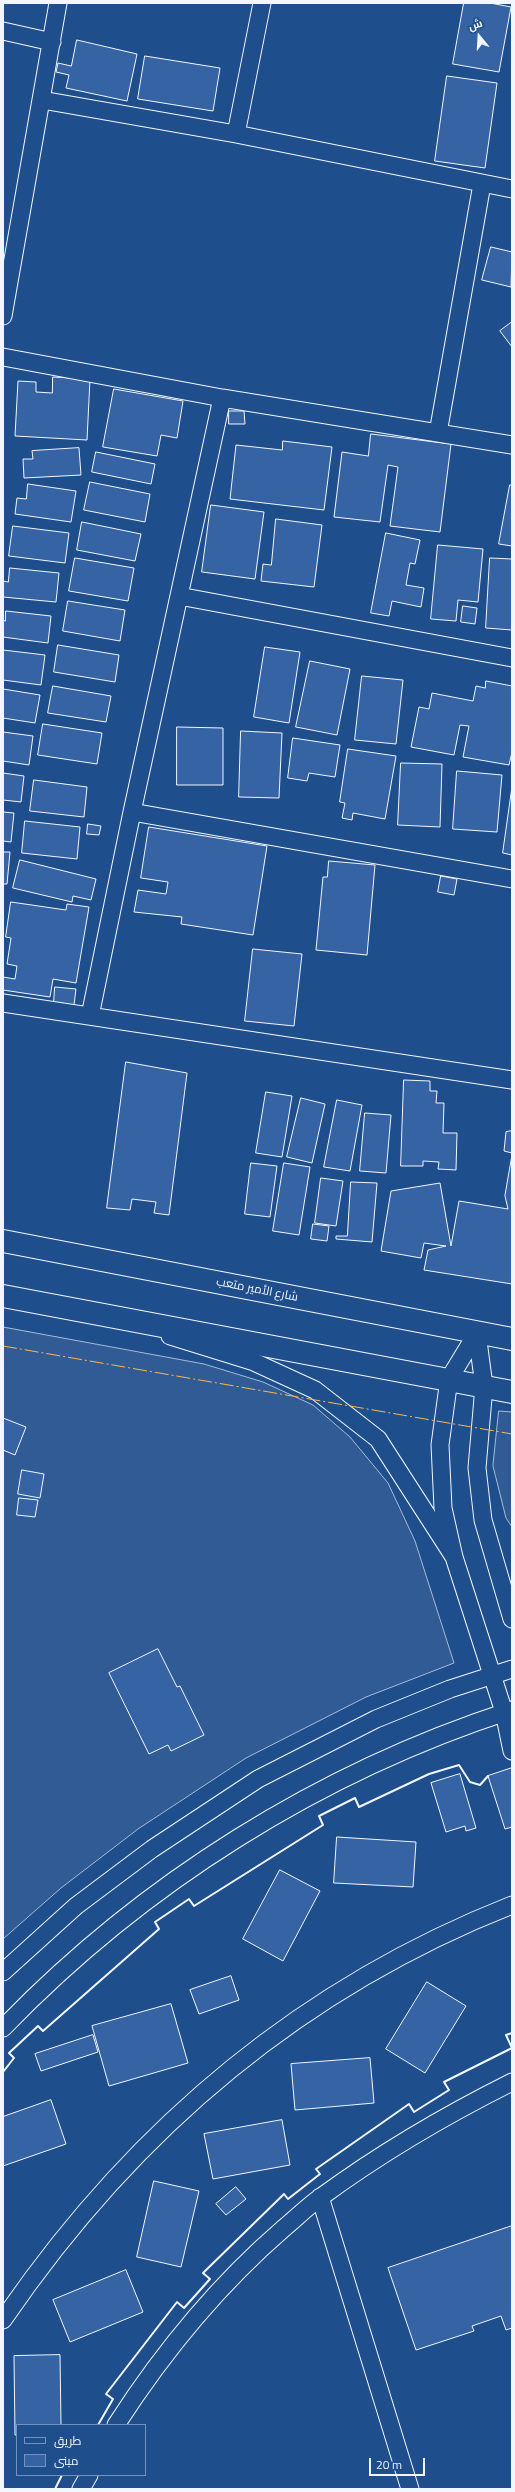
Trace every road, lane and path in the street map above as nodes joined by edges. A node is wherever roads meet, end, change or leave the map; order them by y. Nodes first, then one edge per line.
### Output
1 (58, 3) edge
2 (262, 3) edge
3 (3, 31) edge
4 (52, 42) junction
5 (42, 100) junction
6 (236, 134) junction
7 (482, 184) junction
8 (512, 189) edge
9 (3, 316) edge
10 (3, 356) edge
11 (222, 398) junction
12 (438, 433) junction
13 (512, 445) edge
14 (179, 596) junction
15 (512, 658) edge
16 (132, 812) junction
17 (512, 879) edge
18 (3, 1003) edge
19 (90, 1016) junction
20 (512, 1080) edge
21 (3, 1241) edge
22 (3, 1296) edge
23 (99, 1314) junction
24 (477, 1333) junction
25 (512, 1339) edge
26 (449, 1379) junction
27 (484, 1386) junction
28 (512, 1392) edge
29 (443, 1508) junction
30 (426, 1513) junction
31 (454, 1557) junction
32 (512, 1615) edge
33 (512, 1669) edge
34 (492, 1675) junction
35 (508, 1711) edge
36 (512, 1752) edge
37 (512, 1905) edge
38 (3, 1972) edge
39 (3, 2028) edge
40 (512, 2082) edge
41 (320, 2197) junction
42 (3, 2320) edge
43 (117, 2424) edge
44 (88, 2476) edge
45 (82, 2489) edge
46 (410, 2489) edge

1 - 4 street
2 - 6 street
3 - 4 street
4 - 5 street
5 - 6 street
5 - 9 street
6 - 7 street
7 - 8 street
7 - 12 street
10 - 11 street
11 - 12 street
11 - 14 street
12 - 13 street
14 - 15 street
14 - 16 street
16 - 17 street
16 - 19 street
18 - 19 street
19 - 20 street
21 - 24 main road, شارع الأمير متعب
22 - 23 main road
23 - 26 main road
23 - 30 street
24 - 25 main road, شارع الأمير متعب
24 - 26 street
24 - 27 street
26 - 27 main road
26 - 29 street
27 - 28 main road
27 - 32 street
29 - 30 street
29 - 31 street
30 - 31 street
31 - 34 street
33 - 34 street
34 - 35 street
34 - 38 street
35 - 36 street
35 - 39 street
37 - 42 street
40 - 41 street
41 - 43 street
41 - 46 street
44 - 45 street

